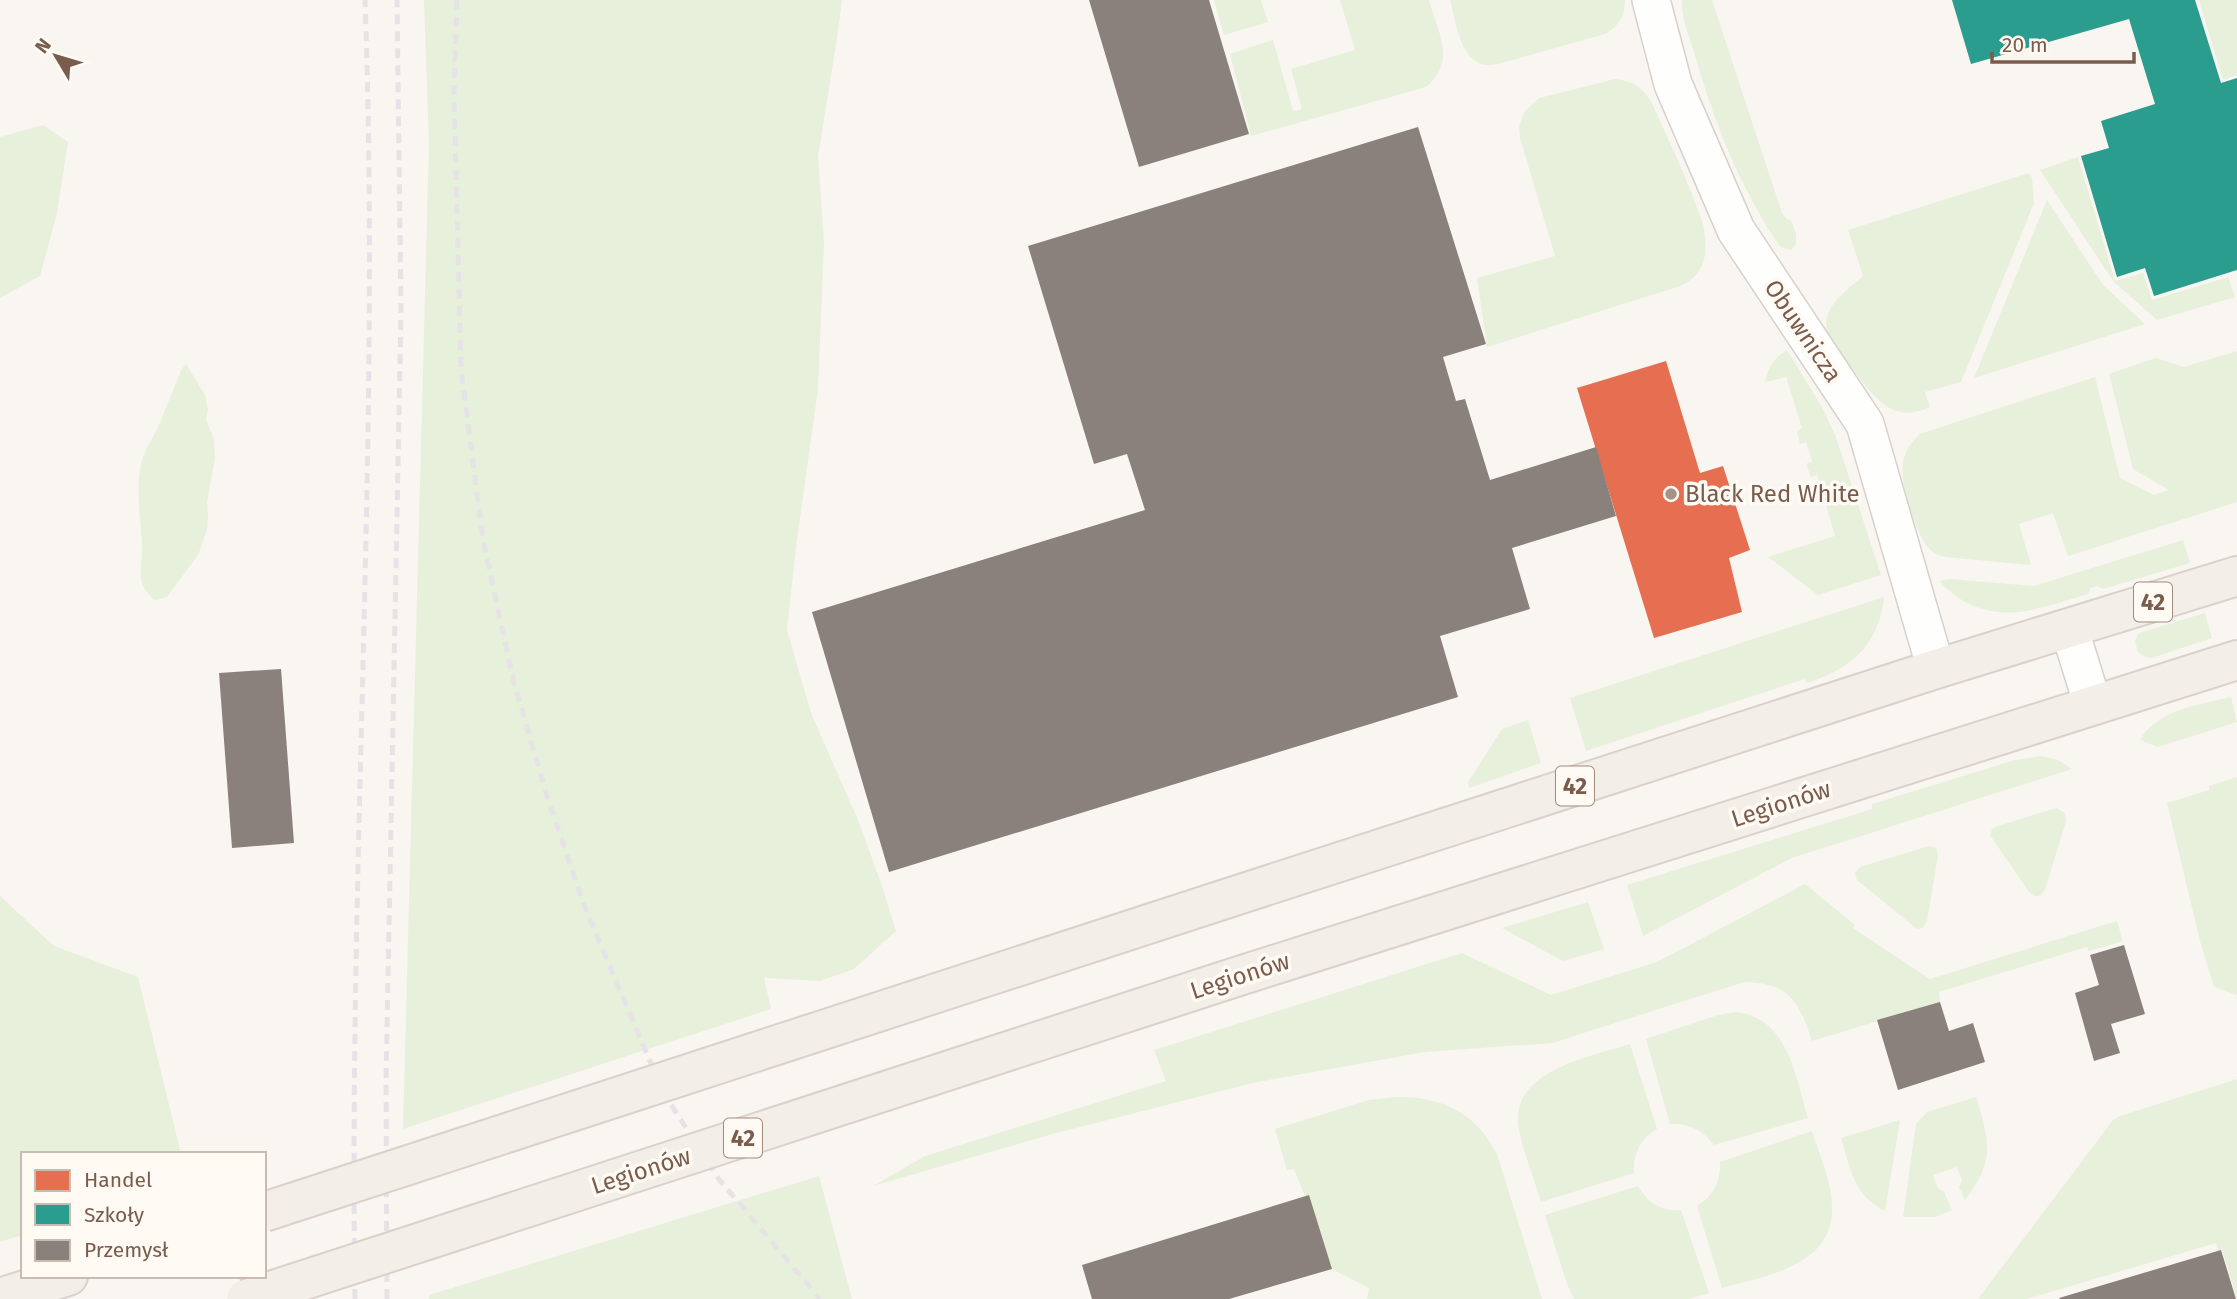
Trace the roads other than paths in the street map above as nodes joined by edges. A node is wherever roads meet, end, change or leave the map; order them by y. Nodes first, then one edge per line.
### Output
1 (1651, 0) edge
2 (2237, 576) edge
3 (2069, 628) junction
4 (2237, 660) edge
5 (1936, 669) junction
6 (2093, 705) junction
7 (266, 1211) edge
8 (62, 1278) edge
9 (0, 1298) edge
10 (246, 1299) edge

1 - 5 street, Obuwnicza
2 - 3 main road, 42
3 - 5 main road, 42
3 - 6 street
4 - 6 main road, Legionów / 42
5 - 7 main road, 42, bridge
6 - 10 main road, Legionów / 42, bridge
8 - 9 main road

